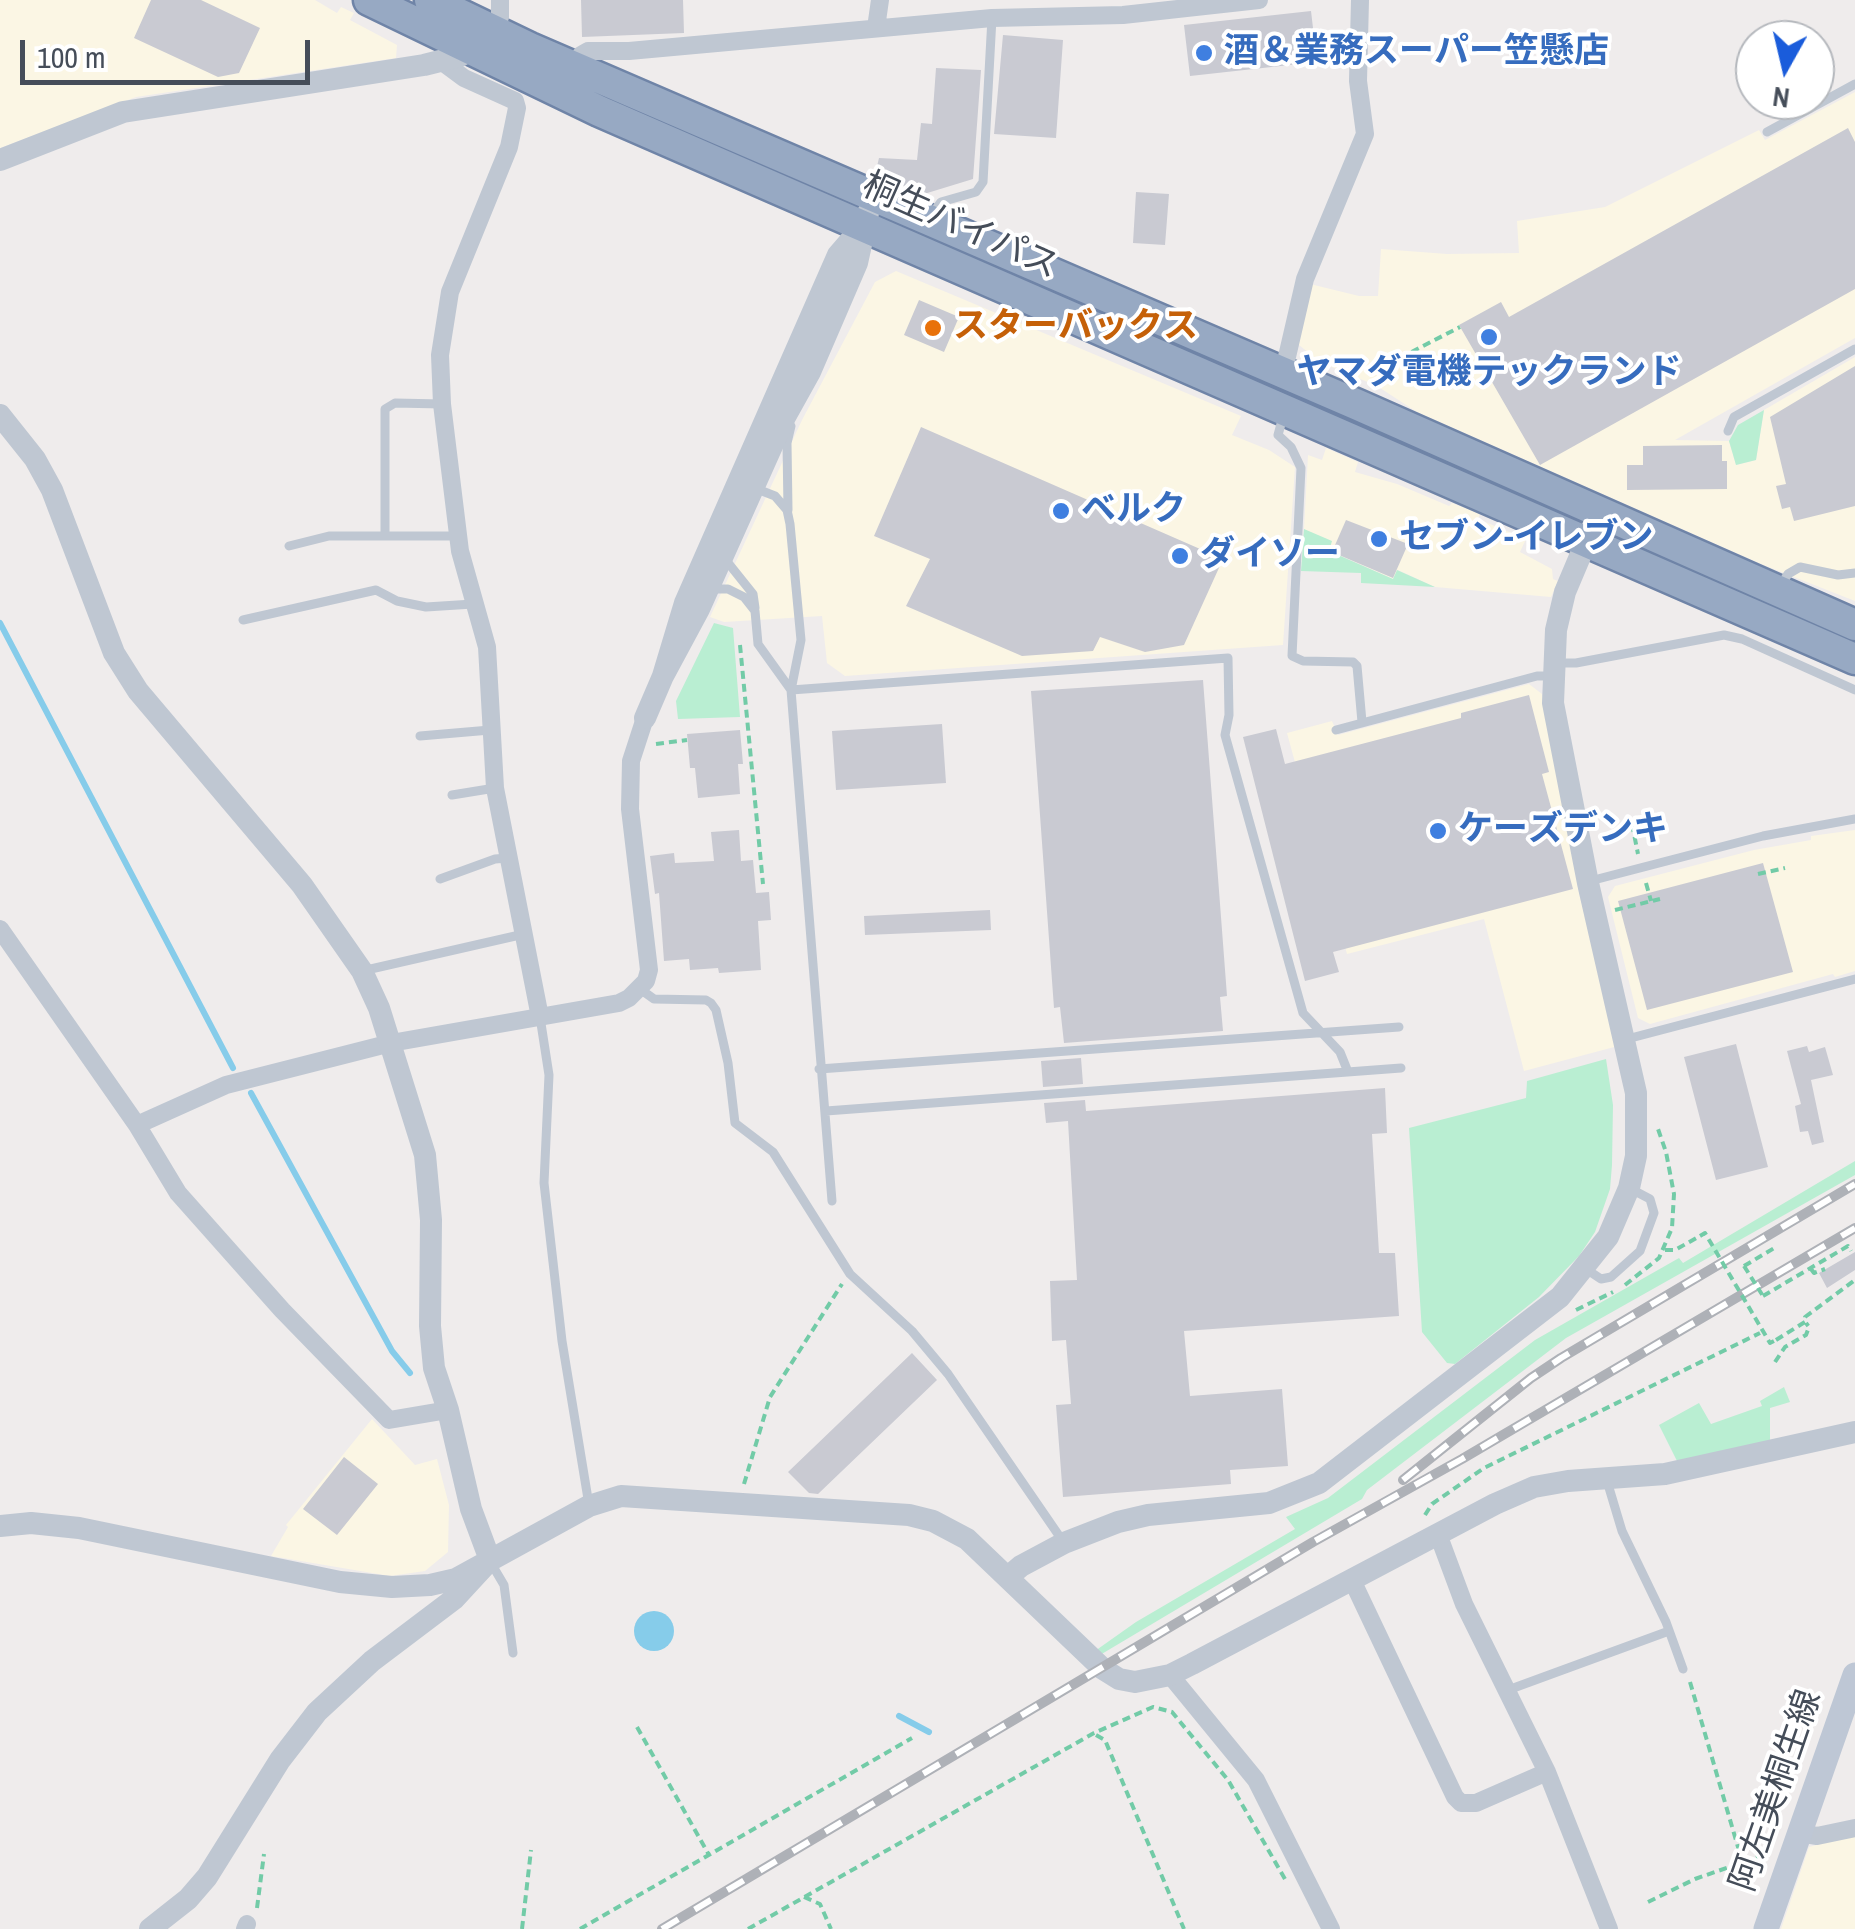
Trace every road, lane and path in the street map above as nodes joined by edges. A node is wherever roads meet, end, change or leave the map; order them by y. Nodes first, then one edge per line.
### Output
1 (369, 0) edge
2 (430, 0) edge
3 (500, 0) edge
4 (880, 0) edge
5 (1260, 0) edge
6 (1360, 0) edge
7 (992, 18) junction
8 (876, 28) junction
9 (482, 41) junction
10 (442, 61) junction
11 (574, 66) junction
12 (1855, 84) edge
13 (1767, 132) dead end
14 (0, 160) edge
15 (869, 212) junction
16 (928, 222) junction
17 (1460, 327) dead end
18 (1855, 349) edge
19 (810, 372) junction
20 (1283, 374) junction
21 (1373, 396) dead end
22 (442, 404) junction
23 (1285, 410) junction
24 (0, 415) edge
25 (1728, 431) dead end
26 (744, 490) junction
27 (1599, 511) junction
28 (788, 514) junction
29 (384, 536) junction
30 (458, 536) junction
31 (1586, 540) junction
32 (289, 546) dead end
33 (719, 546) junction
34 (1855, 572) edge
35 (1778, 590) junction
36 (707, 591) junction
37 (473, 604) junction
38 (755, 611) junction
39 (243, 620) dead end
40 (1855, 625) edge
41 (740, 645) dead end
42 (1855, 659) edge
43 (1553, 669) junction
44 (664, 676) junction
45 (791, 690) junction
46 (1855, 690) edge
47 (644, 718) joint
48 (1362, 722) junction
49 (490, 730) junction
50 (1336, 730) dead end
51 (420, 736) dead end
52 (687, 740) dead end
53 (656, 742) dead end
54 (494, 788) junction
55 (452, 795) dead end
56 (1855, 819) edge
57 (1632, 824) dead end
58 (508, 858) junction
59 (1638, 858) dead end
60 (1785, 868) dead end
61 (1758, 874) dead end
62 (1645, 878) dead end
63 (440, 879) dead end
64 (1588, 883) junction
65 (763, 884) dead end
66 (1660, 899) dead end
67 (1650, 901) junction
68 (1605, 912) dead end
69 (0, 929) edge
70 (524, 934) junction
71 (362, 971) junction
72 (1855, 980) edge
73 (640, 989) junction
74 (540, 1017) junction
75 (1399, 1028) dead end
76 (1321, 1033) junction
77 (1624, 1040) junction
78 (390, 1044) junction
79 (1402, 1068) dead end
80 (819, 1069) junction
81 (1348, 1072) junction
82 (826, 1112) junction
83 (136, 1125) junction
84 (1629, 1188) junction
85 (832, 1201) dead end
86 (1775, 1248) dead end
87 (1665, 1250) dead end
88 (1851, 1251) dead end
89 (1585, 1268) junction
90 (1811, 1269) junction
91 (1825, 1269) dead end
92 (850, 1274) junction
93 (1855, 1280) edge
94 (1803, 1324) junction
95 (1760, 1332) dead end
96 (1775, 1362) dead end
97 (448, 1410) junction
98 (1855, 1432) edge
99 (1606, 1478) junction
100 (741, 1504) junction
101 (589, 1506) junction
102 (0, 1526) edge
103 (1438, 1534) junction
104 (1064, 1543) junction
105 (490, 1560) junction
106 (1008, 1577) junction
107 (1352, 1580) junction
108 (1669, 1631) junction
109 (514, 1653) dead end
110 (1683, 1669) joint
111 (1170, 1674) junction
112 (1855, 1675) edge
113 (1508, 1690) junction
114 (637, 1727) dead end
115 (1094, 1734) junction
116 (912, 1738) dead end
117 (1547, 1772) junction
118 (1855, 1828) edge
119 (1796, 1843) junction
120 (1265, 1848) dead end
121 (531, 1850) dead end
122 (264, 1854) dead end
123 (708, 1855) junction
124 (1742, 1861) junction
125 (804, 1897) junction
126 (1648, 1902) dead end
127 (246, 1926) edge
128 (150, 1929) edge
129 (522, 1929) edge
130 (580, 1929) edge
131 (748, 1929) edge
132 (831, 1929) edge
133 (1184, 1929) edge
134 (1331, 1929) edge
135 (1609, 1929) edge
136 (1766, 1929) edge

1 - 9 highway, 桐生バイパス
2 - 9 highway, 桐生バイパス
3 - 9 street
4 - 8 street
5 - 7 street
6 - 20 street
7 - 8 street
7 - 16 lane
8 - 11 street
9 - 10 street
9 - 11 highway, 桐生バイパス
9 - 15 highway, 桐生バイパス
10 - 14 street
10 - 22 street
11 - 15 highway, 桐生バイパス
12 - 13 lane
15 - 16 highway, 桐生バイパス
15 - 19 street
15 - 23 highway, 桐生バイパス
15 - 26 street
16 - 20 highway, 桐生バイパス
17 - 21 path
18 - 25 lane
19 - 26 street
19 - 28 lane
20 - 27 highway, 桐生バイパス
22 - 29 lane
22 - 30 street
23 - 31 highway, 桐生バイパス
23 - 48 lane
24 - 71 street
26 - 28 lane
26 - 33 street
27 - 31 street
27 - 35 highway, 桐生バイパス
28 - 45 lane
29 - 30 lane
29 - 32 lane
30 - 37 street
31 - 42 highway, 桐生バイパス
31 - 43 street
33 - 36 street
33 - 38 lane
33 - 44 street
34 - 35 lane
35 - 40 highway, 桐生バイパス
36 - 38 lane
36 - 44 street
37 - 39 lane
37 - 49 street
38 - 45 lane
41 - 65 path
43 - 46 lane
43 - 48 lane
43 - 64 street
44 - 47 street
45 - 76 lane
45 - 80 lane
47 - 73 street
48 - 50 lane
49 - 51 lane
49 - 54 street
52 - 53 path
54 - 55 lane
54 - 58 street
56 - 64 lane
57 - 59 path
58 - 63 lane
58 - 70 street
60 - 61 path
62 - 67 path
64 - 77 street
66 - 67 path
67 - 68 path
69 - 83 street
70 - 71 lane
70 - 74 street
71 - 78 street
72 - 77 lane
73 - 74 street
73 - 92 lane
74 - 78 street
74 - 101 lane
75 - 76 lane
76 - 80 lane
76 - 81 lane
77 - 84 street
78 - 83 street
78 - 97 street
79 - 81 lane
80 - 82 lane
81 - 82 lane
82 - 85 lane
83 - 97 street
84 - 89 street
84 - 89 lane
86 - 90 path, bridge
87 - 94 path, bridge
88 - 90 path
89 - 104 street
90 - 91 path
92 - 100 path
92 - 104 lane
93 - 94 path
94 - 96 path
95 - 103 path
97 - 105 street
98 - 99 street
99 - 103 street
99 - 108 lane
100 - 101 street
100 - 106 street
101 - 105 street
102 - 105 street
103 - 107 street
103 - 113 street
104 - 106 street
105 - 109 lane
105 - 128 street
106 - 111 street
107 - 111 street
107 - 117 street
108 - 110 lane
108 - 113 lane
110 - 124 path
111 - 134 street
112 - 119 main road, 阿左美桐生線
113 - 117 street
114 - 123 path
115 - 120 path
115 - 125 path
115 - 133 path
116 - 123 path
117 - 135 street
118 - 119 street
119 - 124 path
119 - 136 main road, 阿左美桐生線
121 - 129 path
122 - 127 path
123 - 130 path
124 - 126 path
125 - 131 path
125 - 132 path

